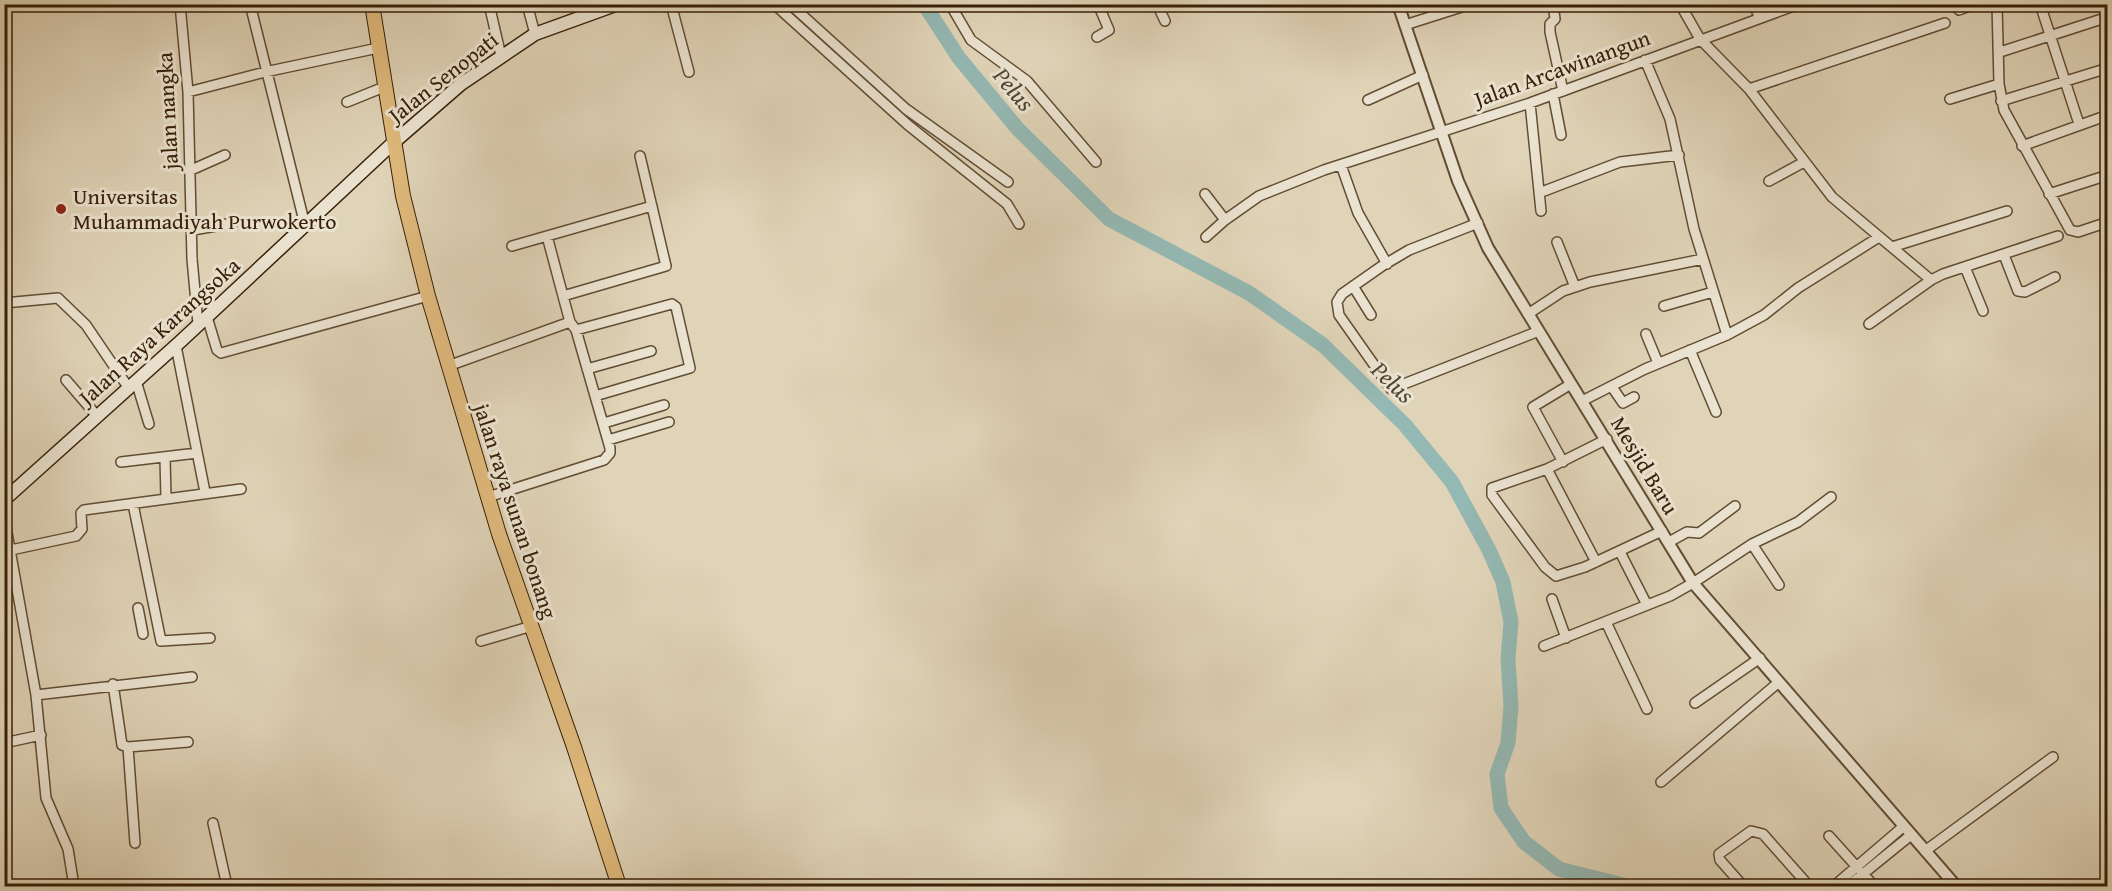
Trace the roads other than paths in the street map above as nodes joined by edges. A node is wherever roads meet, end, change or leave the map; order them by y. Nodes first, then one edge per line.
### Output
1 (180, 4) edge
2 (250, 4) edge
3 (372, 4) edge
4 (489, 4) edge
5 (526, 4) edge
6 (618, 4) edge
7 (671, 4) edge
8 (774, 4) edge
9 (790, 4) edge
10 (950, 4) edge
11 (1098, 4) edge
12 (1157, 4) edge
13 (1398, 4) edge
14 (1471, 4) edge
15 (1553, 4) edge
16 (1680, 4) edge
17 (1754, 4) edge
18 (1799, 4) edge
19 (1975, 4) edge
20 (1997, 4) edge
21 (2040, 4) edge
22 (1959, 10) dead end
23 (1759, 17) junction
24 (2108, 17) edge
25 (1165, 21) dead end
26 (1945, 23) dead end
27 (1405, 25) junction
28 (535, 34) junction
29 (1097, 37) dead end
30 (2051, 38) junction
31 (1700, 39) junction
32 (378, 48) junction
33 (2001, 52) junction
34 (501, 56) junction
35 (1645, 60) junction
36 (2108, 68) edge
37 (265, 72) junction
38 (689, 72) dead end
39 (1423, 75) junction
40 (2067, 83) junction
41 (2000, 84) junction
42 (384, 87) junction
43 (1749, 89) junction
44 (1563, 91) junction
45 (188, 92) junction
46 (1553, 94) junction
47 (1950, 99) dead end
48 (1368, 100) dead end
49 (2001, 101) junction
50 (347, 102) dead end
51 (1530, 103) junction
52 (2108, 115) edge
53 (2079, 124) junction
54 (1440, 132) junction
55 (1561, 135) dead end
56 (393, 142) junction
57 (2022, 146) junction
58 (225, 155) dead end
59 (1679, 155) junction
60 (640, 156) dead end
61 (1096, 162) dead end
62 (1804, 162) junction
63 (1341, 165) junction
64 (189, 171) junction
65 (2108, 175) edge
66 (1769, 181) dead end
67 (1008, 182) dead end
68 (1539, 193) junction
69 (1206, 194) dead end
70 (2049, 194) junction
71 (652, 206) junction
72 (1541, 211) dead end
73 (2007, 211) dead end
74 (1225, 220) junction
75 (2108, 222) edge
76 (233, 223) dead end
77 (1478, 223) junction
78 (1018, 224) dead end
79 (305, 225) junction
80 (193, 230) junction
81 (547, 236) junction
82 (2058, 236) dead end
83 (1206, 237) dead end
84 (1879, 237) junction
85 (1557, 242) dead end
86 (512, 246) dead end
87 (1892, 247) junction
88 (2004, 255) junction
89 (1703, 259) junction
90 (1387, 264) junction
91 (1965, 267) junction
92 (2055, 277) dead end
93 (1931, 280) junction
94 (1353, 286) junction
95 (1575, 287) junction
96 (1713, 292) junction
97 (428, 296) junction
98 (563, 296) junction
99 (4, 303) edge
100 (1664, 306) dead end
101 (1983, 311) dead end
102 (1528, 314) junction
103 (1371, 315) dead end
104 (203, 320) junction
105 (1869, 324) dead end
106 (573, 326) junction
107 (1539, 331) junction
108 (1646, 334) dead end
109 (1727, 335) junction
110 (176, 346) junction
111 (1690, 350) junction
112 (651, 351) dead end
113 (1658, 363) junction
114 (448, 366) junction
115 (587, 369) junction
116 (66, 380) dead end
117 (132, 384) junction
118 (1571, 384) junction
119 (1612, 387) junction
120 (595, 396) junction
121 (1634, 398) dead end
122 (1582, 401) junction
123 (664, 405) dead end
124 (1716, 412) dead end
125 (97, 416) junction
126 (669, 422) dead end
127 (604, 423) junction
128 (148, 424) dead end
129 (1607, 439) junction
130 (608, 440) junction
131 (197, 453) junction
132 (165, 458) junction
133 (121, 462) dead end
134 (1563, 462) junction
135 (1548, 469) junction
136 (241, 489) dead end
137 (205, 492) junction
138 (488, 497) junction
139 (1831, 497) dead end
140 (166, 498) junction
141 (4, 500) edge
142 (133, 504) junction
143 (1735, 506) dead end
144 (4, 516) edge
145 (1662, 531) junction
146 (1669, 542) junction
147 (1752, 544) junction
148 (11, 550) junction
149 (1620, 552) junction
150 (1596, 562) junction
151 (1694, 583) junction
152 (1779, 585) dead end
153 (1552, 599) dead end
154 (1647, 605) junction
155 (138, 608) dead end
156 (156, 617) junction
157 (140, 620) junction
158 (1606, 622) junction
159 (532, 626) junction
160 (143, 634) dead end
161 (210, 638) dead end
162 (1566, 638) junction
163 (482, 641) dead end
164 (1544, 646) dead end
165 (1760, 658) junction
166 (192, 677) dead end
167 (1779, 682) junction
168 (113, 684) junction
169 (36, 695) junction
170 (1695, 702) dead end
171 (1647, 709) dead end
172 (41, 735) junction
173 (188, 742) dead end
174 (4, 743) edge
175 (128, 747) junction
176 (2053, 757) dead end
177 (1661, 782) dead end
178 (213, 823) dead end
179 (1908, 830) junction
180 (1829, 836) dead end
181 (135, 843) dead end
182 (1925, 850) junction
183 (1860, 870) junction
184 (2108, 883) edge
185 (74, 886) edge
186 (227, 886) edge
187 (619, 886) edge
188 (1743, 886) edge
189 (1809, 886) edge
190 (1834, 886) edge
191 (1848, 886) edge
192 (1874, 886) edge
193 (1956, 886) edge
194 (2102, 886) edge

1 - 45 street, jalan nangka
2 - 37 street
3 - 32 main road, jalan raya sunan bonang
4 - 34 street
5 - 28 street
6 - 28 main road, Jalan Senopati
7 - 38 street
8 - 78 street
9 - 67 street
10 - 61 street
11 - 29 street
12 - 25 street
13 - 27 street, Mesjid Baru
14 - 27 street
15 - 44 street
16 - 31 street
17 - 23 street
18 - 23 street, Jalan Arcawinangun
19 - 22 street
20 - 33 street
21 - 30 street
23 - 31 street, Jalan Arcawinangun
24 - 30 street
26 - 43 street
27 - 39 street, Mesjid Baru
28 - 34 main road, Jalan Senopati
30 - 33 street
30 - 40 street
31 - 35 street, Jalan Arcawinangun
31 - 43 street
32 - 37 street
32 - 42 main road, jalan raya sunan bonang
33 - 41 street
34 - 56 main road, Jalan Senopati
35 - 44 street, Jalan Arcawinangun
35 - 59 street
36 - 40 street
37 - 45 street
37 - 79 street
39 - 48 street
39 - 54 street, Mesjid Baru
40 - 49 street
40 - 53 street
41 - 47 street
41 - 49 street
42 - 50 street
42 - 56 main road, jalan raya sunan bonang
43 - 62 street
44 - 46 street, Jalan Arcawinangun
45 - 64 street, jalan nangka
46 - 51 street, Jalan Arcawinangun
46 - 55 street
49 - 57 street
51 - 54 street, Jalan Arcawinangun
51 - 68 street
52 - 53 street
53 - 57 street
54 - 63 street, Jalan Arcawinangun
54 - 77 street, Mesjid Baru
56 - 79 main road, Jalan Raya Karangsoka
56 - 97 main road, jalan raya sunan bonang
57 - 70 street
58 - 64 street
59 - 68 street
59 - 89 street
60 - 71 street
62 - 66 street
62 - 84 street
63 - 74 street, Jalan Arcawinangun
63 - 90 street
64 - 80 street, jalan nangka
65 - 70 street
68 - 72 street
69 - 74 street
70 - 75 street
71 - 81 street
71 - 98 street
73 - 87 street
74 - 83 street, Jalan Arcawinangun
76 - 80 street
77 - 90 street
77 - 102 street, Mesjid Baru
79 - 104 main road, Jalan Raya Karangsoka
80 - 104 street, jalan nangka
81 - 86 street
81 - 98 street
82 - 88 street
84 - 87 street
84 - 109 street
85 - 95 street
87 - 93 street
88 - 91 street
88 - 92 street
89 - 95 street
89 - 96 street
90 - 94 street
91 - 93 street
91 - 101 street
93 - 105 street
94 - 103 street
94 - 107 street
95 - 102 street
96 - 100 street
96 - 109 street
97 - 104 street, jalan nangka
97 - 114 main road, jalan raya sunan bonang
98 - 106 street
99 - 117 street
102 - 107 street, Mesjid Baru
104 - 110 main road, Jalan Raya Karangsoka
106 - 114 street
106 - 115 street
106 - 120 street
107 - 118 street, Mesjid Baru
108 - 113 street
109 - 111 street
110 - 117 main road, Jalan Raya Karangsoka
110 - 131 street
111 - 113 street
111 - 124 street
112 - 115 street
113 - 119 street
114 - 138 main road, jalan raya sunan bonang
115 - 120 street
116 - 125 street
117 - 125 main road, Jalan Raya Karangsoka
117 - 128 street
118 - 122 street, Mesjid Baru
118 - 134 street
119 - 121 street
119 - 122 street
120 - 127 street
122 - 129 street, Mesjid Baru
123 - 127 street
125 - 141 main road, Jalan Raya Karangsoka
126 - 130 street
127 - 130 street
129 - 134 street
129 - 145 street, Mesjid Baru
130 - 138 street
131 - 132 street
131 - 137 street
132 - 133 street
132 - 140 street
134 - 135 street
135 - 150 street
135 - 150 street
136 - 137 street
137 - 140 street
138 - 159 main road, jalan raya sunan bonang
139 - 147 street
140 - 142 street
142 - 148 street
142 - 156 street
143 - 146 street
144 - 148 street
145 - 146 street, Mesjid Baru
145 - 149 street
146 - 151 street, Mesjid Baru
147 - 151 street
147 - 152 street
148 - 169 street
149 - 150 street
149 - 154 street
151 - 154 street
151 - 165 street, Mesjid Baru
153 - 162 street
154 - 158 street
155 - 157 street
156 - 157 street
156 - 161 street
157 - 160 street
158 - 162 street
158 - 171 street
159 - 163 street
159 - 187 main road, jalan raya sunan bonang
162 - 164 street
165 - 167 street, Mesjid Baru
165 - 170 street
166 - 168 street
167 - 177 street
167 - 179 street, Mesjid Baru
168 - 169 street
168 - 175 street
169 - 172 street
172 - 174 street
172 - 185 street
173 - 175 street
175 - 181 street
176 - 182 street
178 - 186 street
179 - 182 street, Mesjid Baru
179 - 183 street
180 - 183 street
182 - 193 street, Mesjid Baru
183 - 190 street
183 - 191 street
183 - 192 street
184 - 194 street
188 - 189 street

